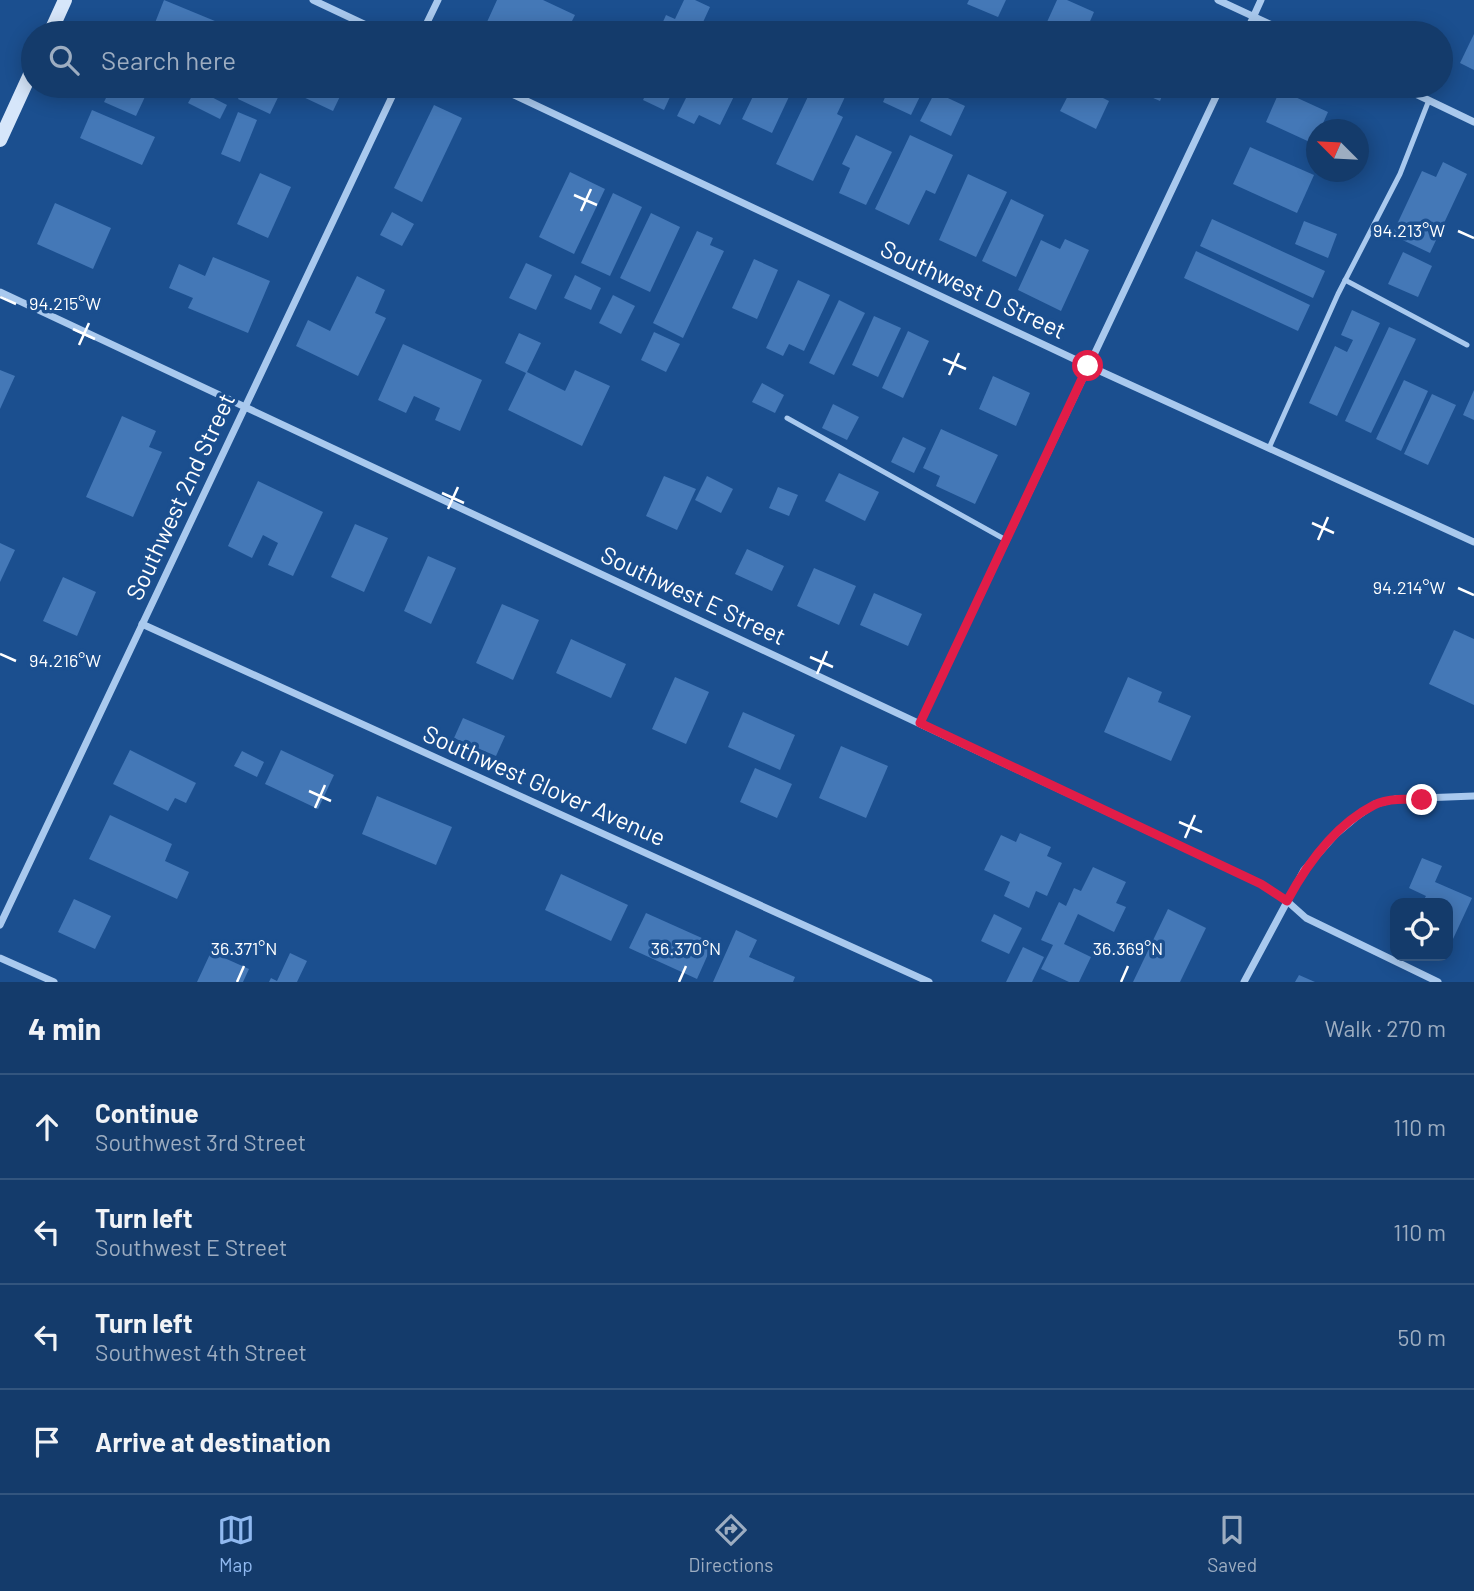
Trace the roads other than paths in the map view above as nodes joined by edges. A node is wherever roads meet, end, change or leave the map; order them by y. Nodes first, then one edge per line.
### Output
1 (65, 0) edge
2 (313, 0) edge
3 (438, 0) edge
4 (1218, 0) edge
5 (1261, 0) edge
6 (1254, 17) junction
7 (55, 21) edge
8 (358, 21) edge
9 (428, 21) edge
10 (1252, 21) edge
11 (1263, 21) edge
12 (21, 94) edge
13 (391, 98) edge
14 (520, 98) edge
15 (1215, 98) edge
16 (1425, 98) edge
17 (1429, 100) junction
18 (1474, 121) edge
19 (0, 140) edge
20 (1345, 280) junction
21 (0, 292) edge
22 (1467, 345) dead end
23 (1088, 366) junction
24 (244, 409) junction
25 (787, 418) dead end
26 (1269, 449) junction
27 (1006, 540) junction
28 (1474, 542) edge
29 (142, 624) junction
30 (920, 723) junction
31 (1474, 796) edge
32 (1287, 901) junction
33 (0, 925) edge
34 (0, 958) edge
35 (54, 982) edge
36 (929, 982) edge
37 (1244, 982) edge
38 (1438, 982) edge

1 - 7 main road
2 - 8 street
3 - 9 street
4 - 6 street
5 - 6 street
6 - 10 street
6 - 11 street
12 - 19 main road
13 - 24 street, Southwest 2nd Street
14 - 23 street, Southwest D Street
15 - 23 street
16 - 17 street
17 - 18 street
17 - 20 lane
20 - 22 lane
20 - 26 lane
21 - 24 street, Southwest E Street
23 - 26 street, Southwest D Street
23 - 27 street
24 - 29 street, Southwest 2nd Street
24 - 30 street, Southwest E Street
25 - 27 lane
26 - 28 street, Southwest D Street
27 - 30 street
29 - 33 street, Southwest 2nd Street
29 - 36 street, Southwest Glover Avenue
30 - 32 street, Southwest E Street
31 - 32 street
32 - 37 street
32 - 38 street, Southwest E Street
34 - 35 street

